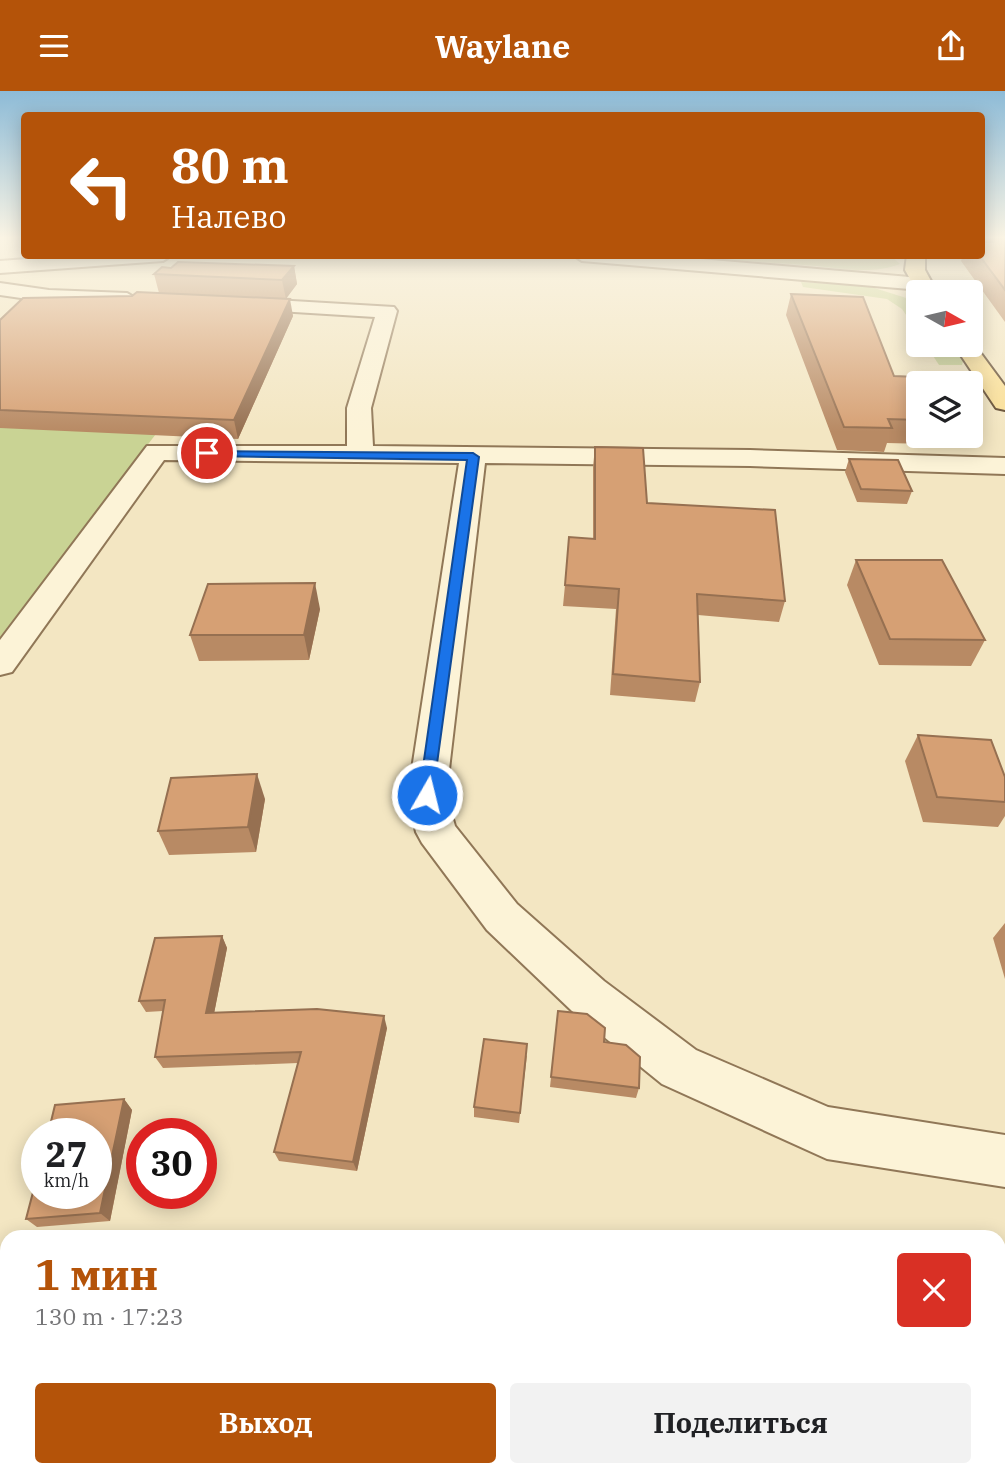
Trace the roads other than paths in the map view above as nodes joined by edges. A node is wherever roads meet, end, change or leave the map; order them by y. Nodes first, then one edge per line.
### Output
1 (212, 303) edge
2 (973, 357) edge
3 (1005, 403) edge
4 (360, 455) junction
5 (473, 457) junction
6 (1005, 466) edge
7 (0, 664) edge
8 (1005, 1161) edge

1 - 4 street
2 - 3 main road
4 - 5 street
4 - 7 street
5 - 6 street
5 - 8 street

